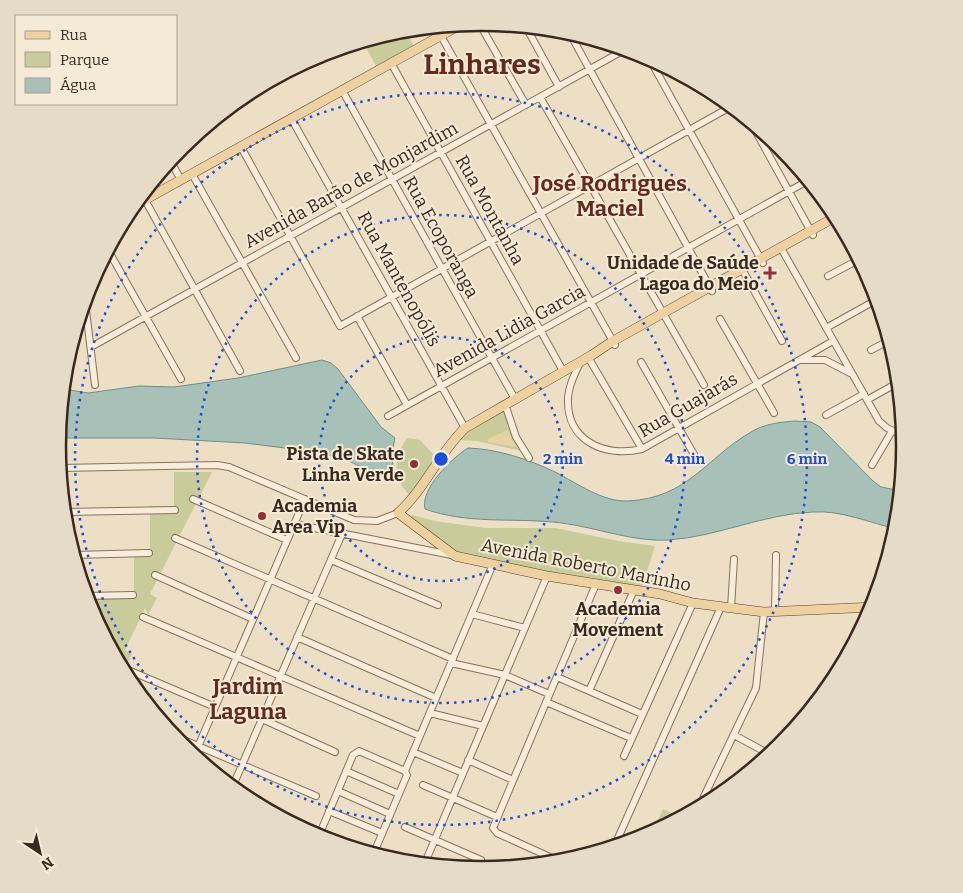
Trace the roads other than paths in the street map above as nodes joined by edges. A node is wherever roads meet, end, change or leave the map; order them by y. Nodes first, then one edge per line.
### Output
1 (484, 31) edge
2 (433, 34) edge
3 (439, 34) edge
4 (530, 34) edge
5 (574, 42) edge
6 (617, 54) edge
7 (391, 63) junction
8 (590, 69) junction
9 (656, 70) edge
10 (559, 86) junction
11 (342, 90) junction
12 (540, 97) junction
13 (526, 105) junction
14 (725, 110) edge
15 (292, 118) junction
16 (491, 124) junction
17 (689, 130) junction
18 (760, 139) edge
19 (241, 146) junction
20 (441, 152) junction
21 (639, 159) junction
22 (174, 168) edge
23 (192, 174) junction
24 (392, 179) junction
25 (181, 180) junction
26 (803, 184) edge
27 (590, 186) junction
28 (789, 191) junction
29 (151, 196) edge
30 (142, 207) edge
31 (341, 207) junction
32 (541, 213) junction
33 (739, 220) junction
34 (830, 221) edge
35 (832, 224) edge
36 (812, 233) junction
37 (290, 236) junction
38 (491, 242) junction
39 (688, 248) junction
40 (782, 250) junction
41 (112, 257) edge
42 (762, 261) junction
43 (242, 262) junction
44 (853, 262) edge
45 (442, 269) junction
46 (743, 271) junction
47 (641, 274) junction
48 (828, 276) dead end
49 (194, 289) junction
50 (711, 289) junction
51 (392, 297) junction
52 (591, 302) junction
53 (871, 303) edge
54 (664, 315) junction
55 (145, 316) junction
56 (357, 316) junction
57 (86, 318) edge
58 (720, 318) dead end
59 (826, 328) junction
60 (540, 330) junction
61 (782, 341) dead end
62 (833, 341) junction
63 (614, 343) junction
64 (884, 343) edge
65 (91, 347) junction
66 (871, 350) dead end
67 (296, 358) dead end
68 (492, 358) junction
69 (587, 358) junction
70 (799, 360) junction
71 (641, 362) dead end
72 (240, 371) dead end
73 (563, 372) junction
74 (851, 373) junction
75 (181, 379) dead end
76 (757, 383) junction
77 (96, 385) dead end
78 (704, 385) dead end
79 (892, 385) edge
80 (441, 386) junction
81 (865, 397) junction
82 (515, 399) junction
83 (505, 404) junction
84 (407, 405) junction
85 (774, 412) dead end
86 (826, 415) dead end
87 (388, 416) dead end
88 (465, 428) junction
89 (679, 428) junction
90 (896, 430) edge
91 (893, 431) junction
92 (897, 433) edge
93 (642, 449) junction
94 (529, 458) dead end
95 (696, 458) dead end
96 (872, 465) dead end
97 (67, 468) edge
98 (193, 499) dead end
99 (305, 499) junction
100 (175, 510) dead end
101 (72, 512) edge
102 (398, 513) junction
103 (294, 524) junction
104 (342, 534) junction
105 (174, 538) dead end
106 (287, 540) junction
107 (149, 553) dead end
108 (80, 555) edge
109 (776, 555) dead end
110 (455, 556) junction
111 (734, 559) dead end
112 (331, 560) junction
113 (493, 564) junction
114 (155, 576) dead end
115 (547, 576) junction
116 (270, 580) junction
117 (596, 584) junction
118 (634, 590) junction
119 (133, 595) dead end
120 (94, 596) edge
121 (314, 599) junction
122 (693, 603) junction
123 (438, 605) dead end
124 (721, 607) junction
125 (731, 608) junction
126 (864, 608) edge
127 (764, 612) junction
128 (774, 612) junction
129 (472, 614) junction
130 (143, 617) dead end
131 (253, 619) junction
132 (525, 628) junction
133 (297, 637) junction
134 (237, 657) junction
135 (452, 661) junction
136 (132, 671) edge
137 (504, 675) junction
138 (280, 676) junction
139 (556, 677) junction
140 (589, 691) junction
141 (550, 694) junction
142 (436, 698) junction
143 (546, 702) junction
144 (215, 707) junction
145 (430, 713) junction
146 (642, 714) junction
147 (262, 719) junction
148 (483, 726) junction
149 (734, 734) junction
150 (420, 736) junction
151 (631, 738) junction
152 (191, 743) edge
153 (199, 746) junction
154 (197, 749) edge
155 (764, 751) edge
156 (335, 752) dead end
157 (413, 752) junction
158 (624, 756) dead end
159 (468, 760) junction
160 (242, 764) junction
161 (346, 770) junction
162 (405, 771) junction
163 (463, 773) junction
164 (235, 780) edge
165 (513, 780) junction
166 (423, 785) dead end
167 (338, 791) junction
168 (399, 794) junction
169 (316, 796) dead end
170 (704, 796) edge
171 (452, 798) junction
172 (329, 811) junction
173 (390, 814) junction
174 (497, 817) junction
175 (405, 826) dead end
176 (321, 829) edge
177 (382, 833) junction
178 (618, 839) edge
179 (434, 840) junction
180 (375, 848) edge
181 (549, 856) edge
182 (427, 858) edge
183 (481, 860) dead end

1 - 13 street
2 - 7 main road
3 - 16 street
4 - 10 street
5 - 8 street
6 - 8 street, Avenida Barão de Monjardim
7 - 11 main road
7 - 20 street, Rua Montanha
8 - 10 street, Avenida Barão de Monjardim
8 - 21 street
9 - 17 street
10 - 12 street, Avenida Barão de Monjardim
11 - 15 main road
11 - 24 street, Rua Ecoporanga
12 - 13 street, Avenida Barão de Monjardim
12 - 27 street
13 - 16 street, Avenida Barão de Monjardim
14 - 17 street
15 - 19 main road
15 - 31 street, Rua Mantenopólis
16 - 20 street, Avenida Barão de Monjardim
16 - 32 street
17 - 21 street
17 - 33 street
18 - 28 street
19 - 23 main road
19 - 37 street
20 - 24 street, Avenida Barão de Monjardim
20 - 38 street, Rua Montanha
21 - 27 street
21 - 39 street
22 - 25 street
23 - 25 main road
23 - 43 street
24 - 31 street, Avenida Barão de Monjardim
24 - 45 street, Rua Ecoporanga
25 - 29 main road
26 - 28 street, Avenida Lidia Garcia
27 - 32 street
27 - 47 street
28 - 33 street, Avenida Lidia Garcia
28 - 36 street
30 - 49 street
31 - 37 street, Avenida Barão de Monjardim
31 - 51 street, Rua Mantenopólis
32 - 38 street
32 - 52 street
33 - 39 street, Avenida Lidia Garcia
33 - 42 street
34 - 36 main road
35 - 36 main road
36 - 40 main road
37 - 43 street, Avenida Barão de Monjardim
37 - 56 street
38 - 45 street
38 - 60 street, Rua Montanha
39 - 47 street, Avenida Lidia Garcia
39 - 50 street
40 - 42 main road
40 - 59 street
41 - 55 street
42 - 46 main road
43 - 49 street, Avenida Barão de Monjardim
43 - 67 street
44 - 48 street
45 - 51 street
45 - 68 street, Rua Ecoporanga
46 - 50 main road
46 - 61 street
47 - 52 street, Avenida Lidia Garcia
47 - 54 street
49 - 55 street, Avenida Barão de Monjardim
49 - 72 street
50 - 54 main road
51 - 56 street
51 - 80 street, Rua Mantenopólis
52 - 60 street, Avenida Lidia Garcia
52 - 63 street
53 - 59 street
54 - 63 main road
54 - 78 street
55 - 65 street, Avenida Barão de Monjardim
55 - 75 street
56 - 84 street
57 - 65 street
58 - 76 street
59 - 62 street
60 - 68 street, Avenida Lidia Garcia
60 - 73 street, Rua Montanha
62 - 70 street, Rua Guajarás
62 - 74 street
63 - 69 main road
64 - 66 street
65 - 77 street
68 - 80 street, Avenida Lidia Garcia
68 - 82 street, Rua Ecoporanga
69 - 73 main road
69 - 93 street
69 - 93 street, Rua Guajarás
70 - 74 street, Rua Guajarás
70 - 76 street, Rua Guajarás
71 - 89 street
73 - 82 main road
74 - 81 street
76 - 85 street
76 - 89 street, Rua Guajarás
79 - 81 street
80 - 84 street, Avenida Lidia Garcia
80 - 88 street, Rua Mantenopólis
81 - 86 street
81 - 91 street
82 - 83 main road
83 - 88 main road
83 - 94 street
84 - 87 street, Avenida Lidia Garcia
88 - 102 main road
89 - 93 street, Rua Guajarás
89 - 95 street
90 - 91 street
91 - 92 street
91 - 96 street
97 - 99 street
98 - 106 street
99 - 102 street
99 - 103 street
100 - 101 street
102 - 110 main road
103 - 104 street, Avenida Roberto Marinho
103 - 106 street
104 - 110 street, Avenida Roberto Marinho
104 - 112 street
105 - 116 street
106 - 116 street
107 - 108 street
109 - 128 street
110 - 113 main road, Avenida Roberto Marinho
111 - 125 street
112 - 121 street
112 - 123 street
113 - 115 main road, Avenida Roberto Marinho
113 - 129 street
114 - 131 street
115 - 117 main road, Avenida Roberto Marinho
115 - 132 street
116 - 121 street
116 - 131 street
117 - 118 main road, Avenida Roberto Marinho
117 - 139 street
118 - 122 main road, Avenida Roberto Marinho
118 - 140 street
119 - 120 street
121 - 133 street
121 - 135 street
122 - 124 main road, Avenida Roberto Marinho
122 - 146 street
124 - 125 main road, Avenida Roberto Marinho
124 - 178 street
125 - 127 main road, Avenida Roberto Marinho
126 - 128 main road, Avenida Roberto Marinho
127 - 128 main road, Avenida Roberto Marinho
127 - 149 street
129 - 132 street
129 - 135 street
130 - 134 street
131 - 134 street
132 - 137 street
133 - 138 street
133 - 142 street
134 - 138 street
134 - 144 street
135 - 137 street
135 - 142 street
136 - 144 street
137 - 141 street
137 - 148 street
138 - 147 street
138 - 150 street
139 - 140 street
139 - 141 street
140 - 146 street
141 - 143 street
142 - 145 street
143 - 151 street
143 - 165 street
144 - 153 street
145 - 148 street
145 - 150 street
146 - 151 street
147 - 156 street
147 - 160 street
148 - 159 street
149 - 155 street
149 - 170 street
150 - 157 street
151 - 158 street
152 - 153 street
153 - 154 street
153 - 160 street
157 - 162 street
157 - 163 street
159 - 163 street
159 - 165 street
160 - 164 street
160 - 169 street
161 - 162 street
161 - 167 street
161 - 168 street
162 - 168 street
163 - 171 street
165 - 174 street
166 - 171 street
167 - 172 street
167 - 173 street
168 - 173 street
171 - 174 street
171 - 179 street
172 - 176 street
172 - 177 street
173 - 177 street
174 - 181 street
175 - 179 street
177 - 180 street
179 - 182 street
179 - 183 street

